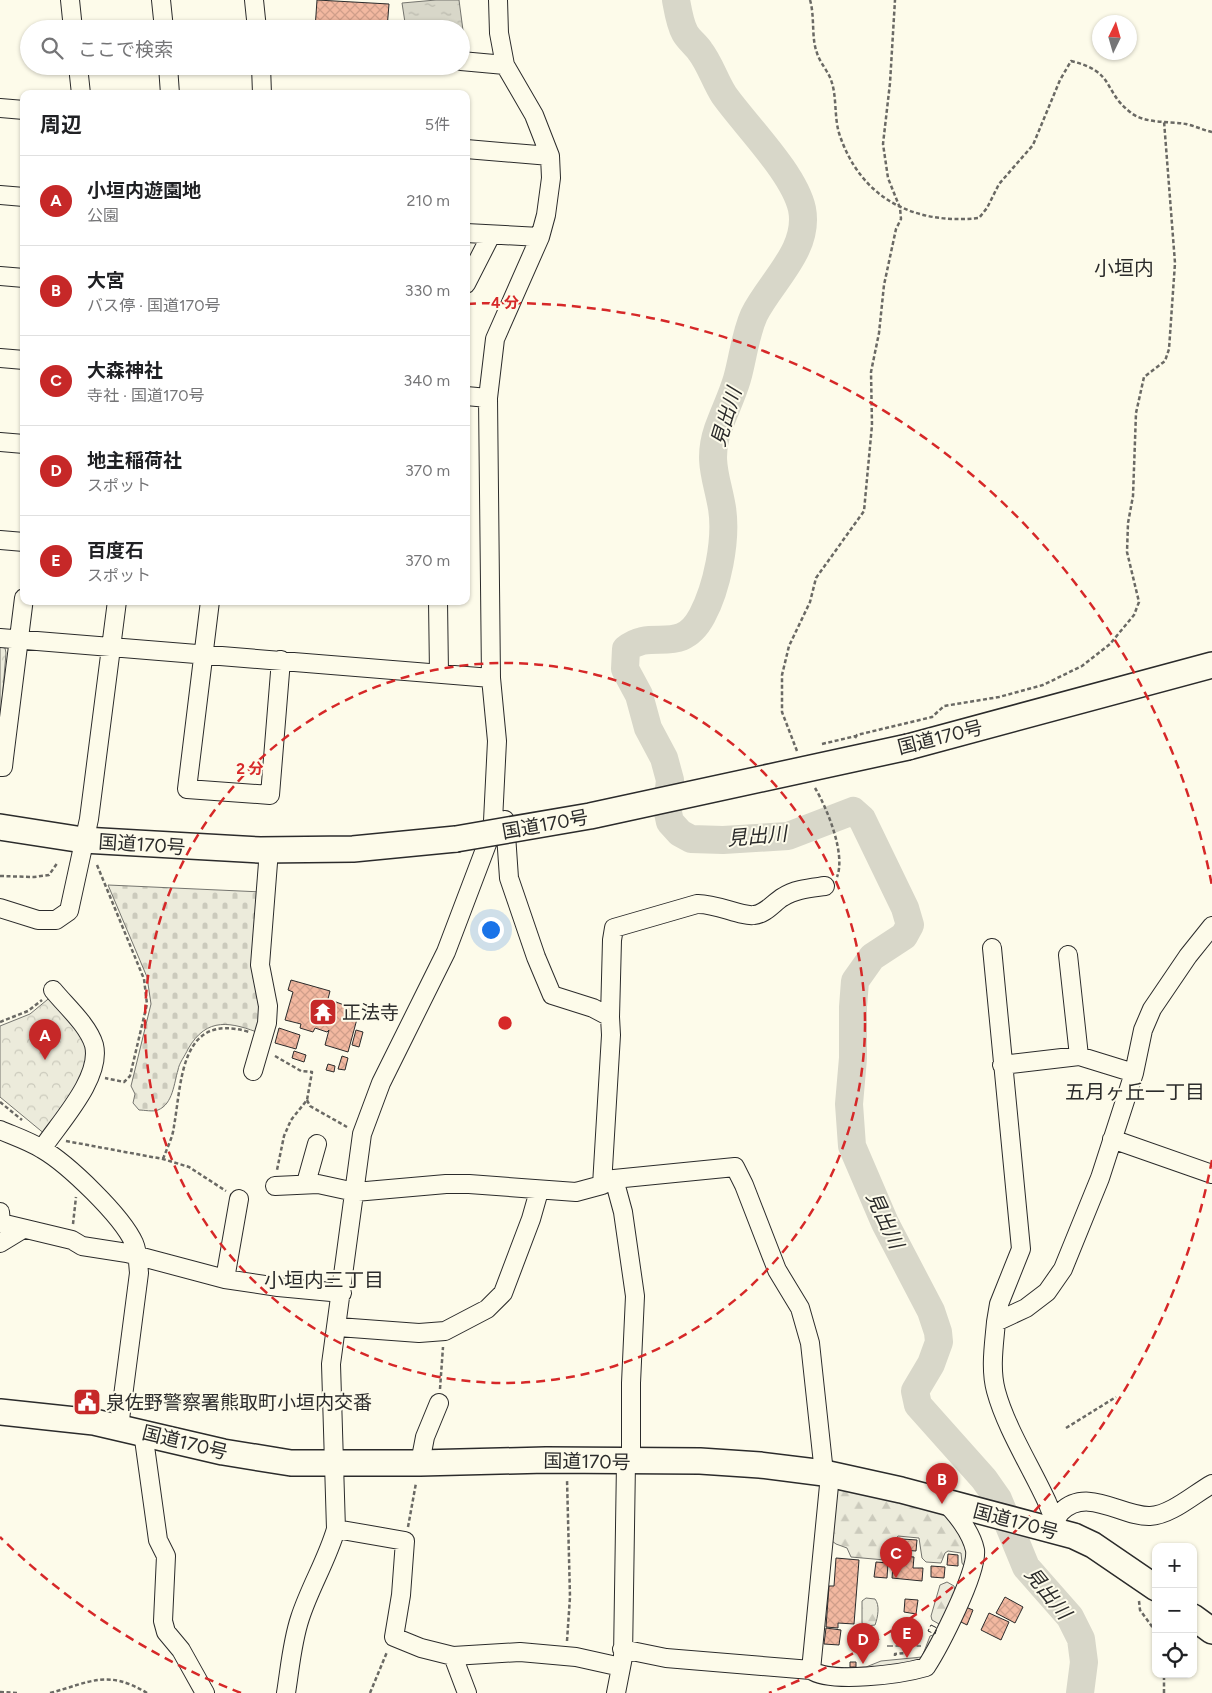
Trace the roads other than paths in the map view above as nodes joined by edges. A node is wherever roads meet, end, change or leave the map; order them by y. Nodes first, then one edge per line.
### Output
1 (70, 0) edge
2 (161, 0) edge
3 (254, 0) edge
4 (498, 0) edge
5 (72, 20) edge
6 (163, 20) edge
7 (256, 20) edge
8 (470, 62) edge
9 (505, 65) junction
10 (79, 75) edge
11 (169, 75) edge
12 (261, 75) edge
13 (81, 90) edge
14 (170, 90) edge
15 (262, 90) edge
16 (0, 104) edge
17 (0, 108) edge
18 (20, 110) edge
19 (470, 149) edge
20 (550, 156) junction
21 (0, 195) edge
22 (20, 197) edge
23 (470, 233) edge
24 (491, 235) junction
25 (540, 237) junction
26 (0, 276) edge
27 (470, 276) edge
28 (20, 278) edge
29 (0, 358) edge
30 (20, 360) edge
31 (470, 396) edge
32 (488, 398) junction
33 (0, 442) edge
34 (20, 444) edge
35 (0, 540) edge
36 (20, 542) edge
37 (23, 605) edge
38 (116, 605) edge
39 (209, 605) edge
40 (438, 605) edge
41 (0, 638) edge
42 (19, 640) junction
43 (111, 648) junction
44 (203, 656) junction
45 (281, 660) junction
46 (1212, 665) edge
47 (439, 673) junction
48 (1212, 673) edge
49 (491, 678) junction
50 (1079, 702) junction
51 (0, 767) edge
52 (494, 800) junction
53 (0, 827) edge
54 (84, 840) junction
55 (268, 850) junction
56 (825, 886) road end
57 (0, 908) edge
58 (1212, 926) edge
59 (992, 948) dead end
60 (1068, 955) dead end
61 (52, 990) road end
62 (610, 1017) junction
63 (1079, 1056) junction
64 (1002, 1065) junction
65 (253, 1071) dead end
66 (1134, 1073) junction
67 (0, 1130) edge
68 (1112, 1139) junction
69 (46, 1144) junction
70 (317, 1144) dead end
71 (1212, 1174) edge
72 (608, 1182) junction
73 (306, 1183) junction
74 (275, 1186) road end
75 (539, 1191) junction
76 (355, 1192) junction
77 (239, 1199) road end
78 (0, 1212) edge
79 (23, 1229) junction
80 (0, 1243) edge
81 (138, 1257) junction
82 (225, 1278) junction
83 (342, 1293) junction
84 (996, 1322) junction
85 (338, 1327) junction
86 (439, 1403) road end
87 (0, 1412) edge
88 (119, 1427) junction
89 (143, 1432) junction
90 (629, 1462) junction
91 (335, 1464) junction
92 (420, 1464) junction
93 (827, 1474) junction
94 (1212, 1484) edge
95 (944, 1501) junction
96 (1046, 1527) junction
97 (336, 1529) junction
98 (1150, 1584) edge
99 (1197, 1619) edge
100 (1212, 1631) edge
101 (622, 1649) junction
102 (453, 1656) junction
103 (621, 1667) junction
104 (811, 1670) junction
105 (205, 1693) edge
106 (286, 1693) edge
107 (466, 1693) edge
108 (616, 1693) edge

1 - 5 street
2 - 6 street
3 - 7 street
4 - 9 street
8 - 9 street
9 - 20 street
10 - 13 street
11 - 14 street
12 - 15 street
16 - 17 street
17 - 18 street
19 - 20 street
20 - 25 street
21 - 22 street
23 - 24 street
24 - 25 street
24 - 27 street
25 - 32 street
26 - 28 street
29 - 30 street
31 - 32 street
32 - 49 street
33 - 34 street
35 - 36 street
37 - 42 street
38 - 43 street
39 - 44 street
40 - 47 street
41 - 42 street
42 - 43 street
42 - 51 street
43 - 44 street
43 - 54 street
44 - 45 street
44 - 45 street
45 - 47 street
46 - 50 highway, 国道170号
47 - 49 street
48 - 50 highway, 国道170号
49 - 52 street
50 - 55 highway, 国道170号, bridge
52 - 62 street
52 - 76 street
53 - 54 highway, 国道170号
54 - 55 highway, 国道170号
54 - 57 street
55 - 65 street
56 - 62 street
58 - 66 street
59 - 64 street
60 - 63 street
61 - 69 street
62 - 72 street
63 - 64 street
63 - 66 street
64 - 84 street
66 - 68 street
67 - 69 street
68 - 71 street
68 - 84 street
69 - 81 street
70 - 73 street
72 - 75 street
72 - 90 street
72 - 93 street
73 - 74 street
73 - 76 street
75 - 76 street
75 - 85 street
76 - 83 street
77 - 82 street
78 - 79 street
79 - 80 street
79 - 81 street
81 - 82 street
81 - 88 street
82 - 83 street
83 - 85 street
84 - 96 street
85 - 91 street
86 - 92 street
87 - 88 highway, 国道170号
88 - 89 highway, 国道170号
89 - 91 highway, 国道170号
89 - 105 street
90 - 92 highway, 国道170号
90 - 93 highway, 国道170号
90 - 101 street
91 - 92 highway, 国道170号
91 - 97 street
93 - 95 highway, 国道170号
93 - 104 street
94 - 96 street
95 - 96 highway, 国道170号
95 - 104 street
96 - 98 highway, 国道170号
97 - 102 street
97 - 106 street
99 - 100 highway
101 - 103 street
101 - 104 street
102 - 103 street
102 - 107 street
103 - 108 street

